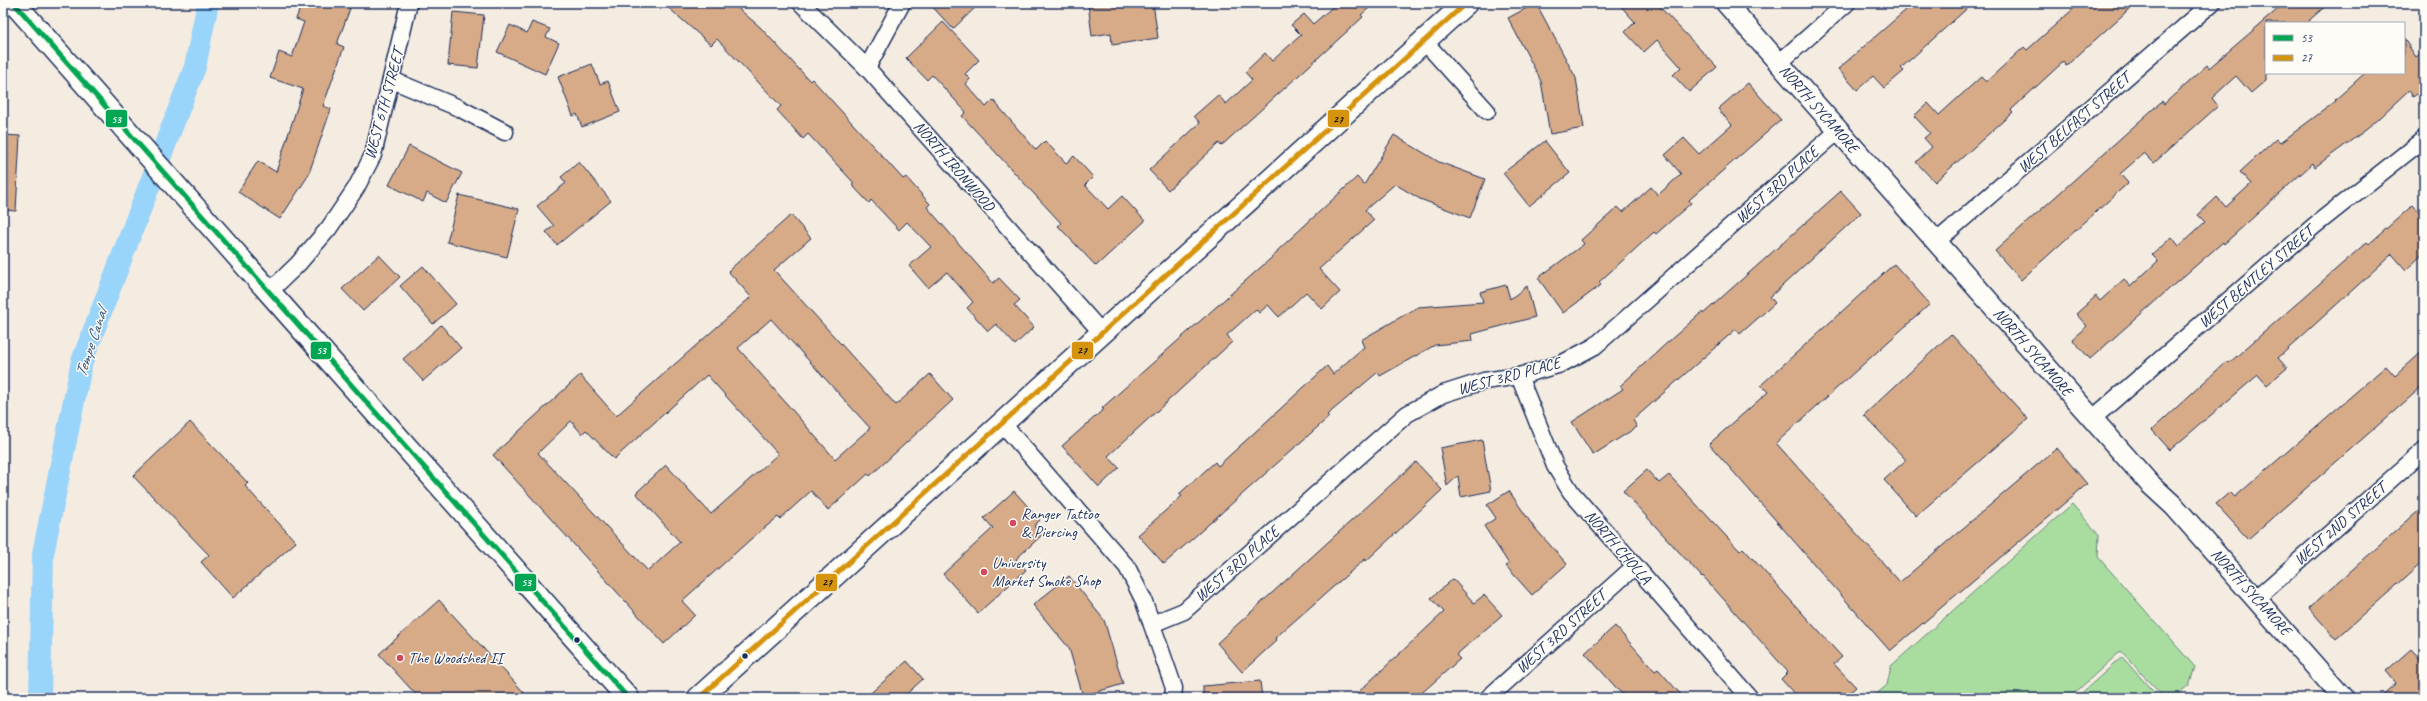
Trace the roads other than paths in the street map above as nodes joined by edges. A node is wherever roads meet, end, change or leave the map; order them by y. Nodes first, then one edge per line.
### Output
1 (14, 3) edge
2 (409, 3) edge
3 (801, 3) edge
4 (902, 3) edge
5 (1466, 3) edge
6 (1726, 3) edge
7 (1847, 3) edge
8 (2212, 3) edge
9 (1424, 40) junction
10 (1779, 63) junction
11 (867, 68) junction
12 (392, 80) junction
13 (1487, 111) dead end
14 (1838, 131) junction
15 (505, 132) dead end
16 (2424, 139) edge
17 (1936, 242) junction
18 (269, 292) junction
19 (1102, 333) junction
20 (1519, 376) junction
21 (2092, 419) junction
22 (1002, 423) junction
23 (2424, 450) edge
24 (1635, 566) junction
25 (2257, 598) junction
26 (1152, 624) junction
27 (628, 698) edge
28 (699, 698) edge
29 (1174, 698) edge
30 (1488, 698) edge
31 (1750, 698) edge
32 (2344, 698) edge

1 - 18 main road
2 - 12 street, WEST 6TH STREET
3 - 11 street, NORTH IRONWOOD
4 - 11 street
5 - 9 main road
6 - 10 street, NORTH SYCAMORE
7 - 10 street
8 - 17 street, WEST BELFAST STREET
9 - 13 street
9 - 19 main road
10 - 14 street, NORTH SYCAMORE
11 - 19 street, NORTH IRONWOOD
12 - 15 street
12 - 18 street, WEST 6TH STREET
14 - 17 street, NORTH SYCAMORE
14 - 20 street, WEST 3RD PLACE
16 - 21 street, WEST BENTLEY STREET
17 - 21 street, NORTH SYCAMORE
18 - 27 main road
19 - 22 main road
20 - 24 street, NORTH CHOLLA
20 - 26 street, WEST 3RD PLACE
21 - 25 street, NORTH SYCAMORE
22 - 26 street
22 - 28 main road
23 - 25 street, WEST 2ND STREET
24 - 30 street, WEST 3RD STREET
24 - 31 street, NORTH CHOLLA
25 - 32 street, NORTH SYCAMORE
26 - 29 street

